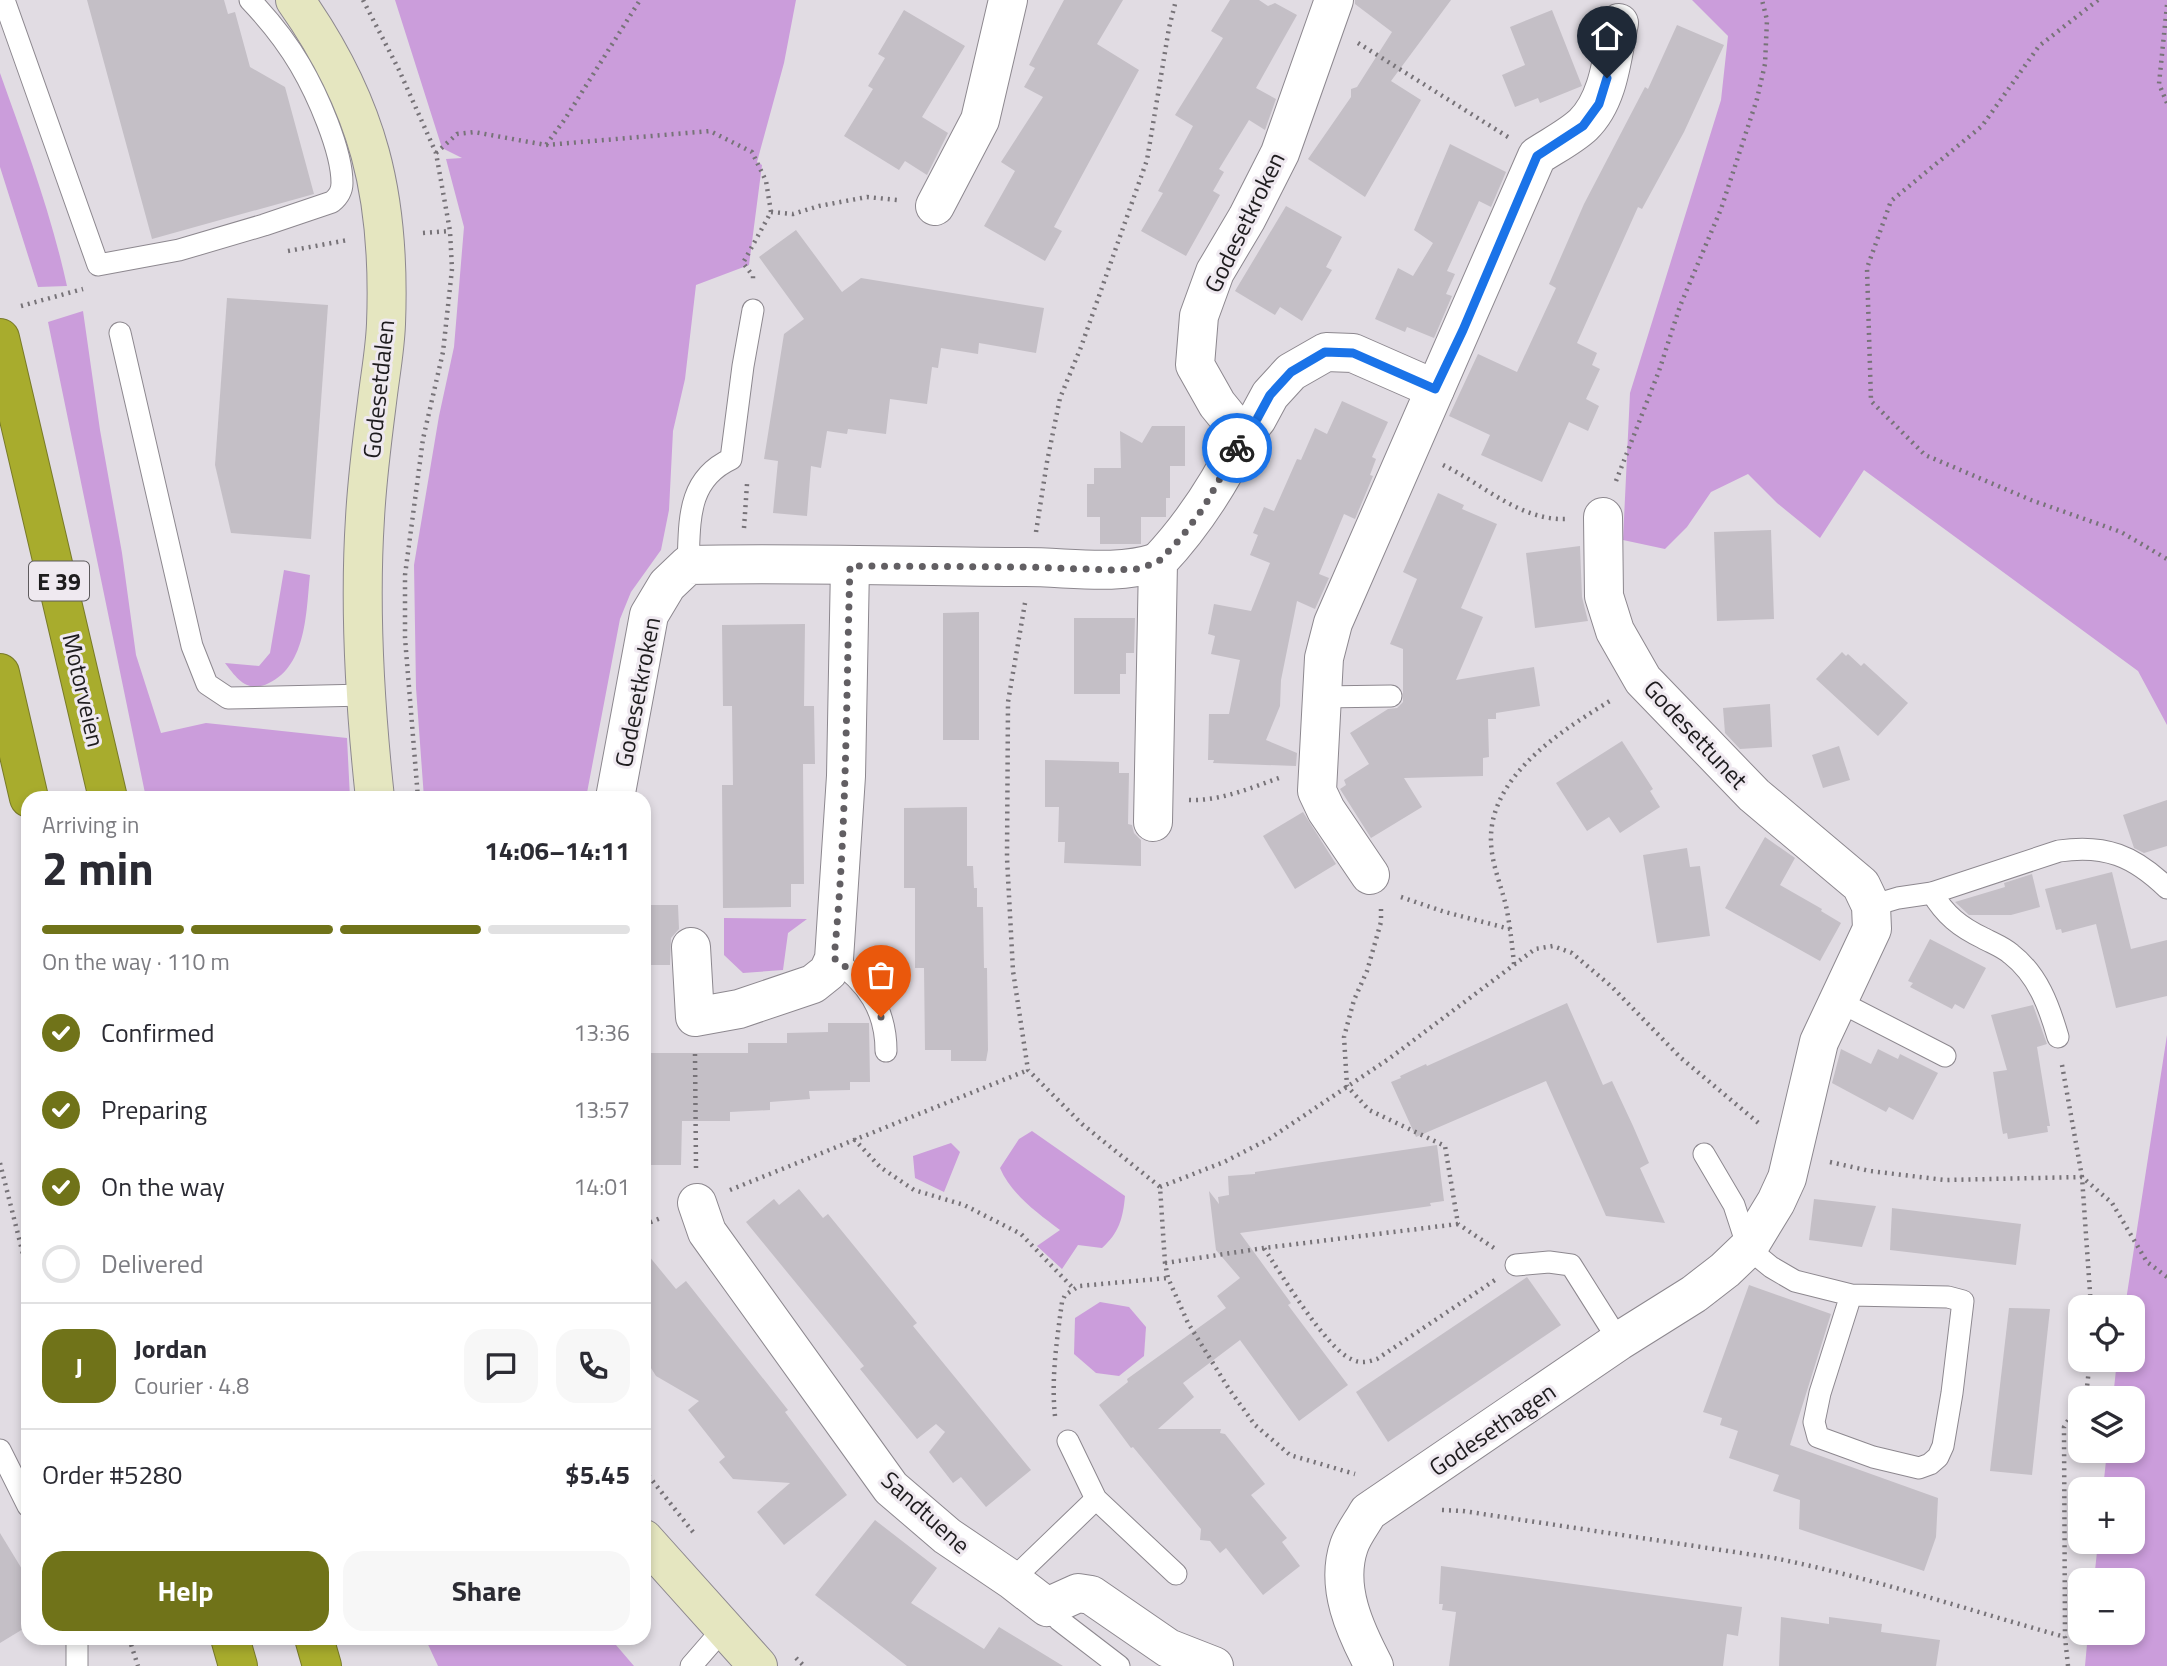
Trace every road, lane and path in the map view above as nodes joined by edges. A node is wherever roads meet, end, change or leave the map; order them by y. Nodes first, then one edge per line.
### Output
1 (4, 0) edge
2 (250, 0) edge
3 (295, 0) edge
4 (640, 0) edge
5 (1008, 0) edge
6 (1176, 0) edge
7 (1762, 0) edge
8 (2098, 0) edge
9 (2167, 5) edge
10 (1330, 10) edge
11 (1619, 23) dead end
12 (2167, 103) edge
13 (546, 145) junction
14 (436, 153) dead end
15 (1537, 156) junction
16 (935, 206) joint
17 (771, 212) junction
18 (450, 231) dead end
19 (415, 233) dead end
20 (753, 310) joint
21 (120, 333) dead end
22 (3, 351) edge
23 (1435, 389) junction
24 (1243, 436) junction
25 (732, 459) junction
26 (1461, 474) dead end
27 (1603, 517) junction
28 (2167, 559) edge
29 (1158, 562) junction
30 (745, 564) junction
31 (688, 565) junction
32 (850, 566) junction
33 (1031, 567) junction
34 (0, 673) edge
35 (1643, 680) junction
36 (366, 695) junction
37 (1391, 696) dead end
38 (1321, 697) junction
39 (1319, 770) junction
40 (27, 791) edge
41 (106, 791) edge
42 (373, 791) edge
43 (616, 791) edge
44 (1153, 811) joint
45 (1372, 880) junction
46 (2167, 888) edge
47 (1932, 893) junction
48 (1871, 906) junction
49 (1510, 930) junction
50 (691, 947) dead end
51 (834, 958) junction
52 (1514, 964) junction
53 (1836, 1000) junction
54 (695, 1017) junction
55 (2058, 1037) joint
56 (886, 1051) dead end
57 (1945, 1056) dead end
58 (1028, 1070) junction
59 (1347, 1087) junction
60 (854, 1139) junction
61 (1793, 1153) junction
62 (1704, 1154) dead end
63 (0, 1163) edge
64 (2082, 1177) junction
65 (1160, 1187) junction
66 (697, 1203) junction
67 (1458, 1224) junction
68 (21, 1246) edge
69 (1264, 1248) junction
70 (1748, 1248) junction
71 (1165, 1263) junction
72 (1516, 1265) junction
73 (2167, 1277) edge
74 (1168, 1278) junction
75 (1074, 1290) junction
76 (1851, 1295) junction
77 (2090, 1295) edge
78 (1619, 1341) junction
79 (2068, 1420) edge
80 (1068, 1441) joint
81 (0, 1450) edge
82 (21, 1492) edge
83 (1390, 1497) junction
84 (1096, 1499) junction
85 (651, 1547) edge
86 (1176, 1574) dead end
87 (1012, 1580) junction
88 (1047, 1607) junction
89 (724, 1628) junction
90 (2065, 1637) junction
91 (77, 1645) edge
92 (132, 1645) edge
93 (232, 1645) edge
94 (316, 1645) edge
95 (76, 1666) edge
96 (138, 1666) edge
97 (238, 1666) edge
98 (322, 1666) edge
99 (691, 1666) edge
100 (758, 1666) edge
101 (1119, 1666) edge
102 (1214, 1666) edge
103 (1374, 1666) edge
104 (2068, 1666) edge

1 - 2 lane
3 - 36 main road, Godesetdalen
4 - 13 path
5 - 16 street
6 - 33 path
7 - 27 path
8 - 28 path
9 - 12 path
10 - 15 path
10 - 24 street, Godesetkroken
11 - 15 street
13 - 14 path
13 - 17 path
15 - 23 street
16 - 17 path
17 - 20 path
18 - 19 path
20 - 25 lane
21 - 36 lane
22 - 41 highway, Motorveien / E 39
23 - 24 street
23 - 38 street
24 - 29 street
25 - 30 path
25 - 31 lane
26 - 27 path
27 - 35 street, Godesettunet
29 - 33 street
29 - 44 street
30 - 31 street
30 - 32 street
31 - 43 street, Godesetkroken
32 - 33 street
32 - 51 street
33 - 58 path
34 - 40 highway
35 - 48 street, Godesettunet
35 - 49 path
36 - 42 main road, Godesetdalen
37 - 38 lane
38 - 39 street
39 - 44 path
39 - 45 street
45 - 49 path
45 - 59 path
46 - 47 lane
47 - 48 lane
47 - 55 lane
48 - 53 street
49 - 52 path
50 - 54 street
51 - 54 street
51 - 56 lane
52 - 59 path
52 - 61 path
53 - 57 lane
53 - 61 street
54 - 66 path
55 - 64 path
58 - 60 path
58 - 65 path
59 - 65 path
59 - 67 path
60 - 66 path
60 - 75 path
61 - 64 path
61 - 70 street, Godesethagen
62 - 70 lane
63 - 68 path
64 - 73 path
64 - 77 path
65 - 71 path
66 - 87 street, Sandtuene
67 - 69 path
67 - 72 path
69 - 71 path
69 - 72 path
70 - 76 lane
70 - 78 street, Godesethagen
71 - 74 path
72 - 78 lane
74 - 75 path
74 - 83 path
75 - 80 path
76 - 76 lane
78 - 83 street, Godesethagen
79 - 90 path
80 - 84 lane
81 - 82 lane
83 - 90 path
83 - 103 street, Godesethagen
84 - 86 lane
84 - 87 lane
85 - 89 main road
87 - 88 street, Sandtuene
88 - 101 lane
88 - 102 street
89 - 99 lane
89 - 100 main road
90 - 104 path
91 - 95 lane
92 - 96 path
93 - 97 highway
94 - 98 highway

